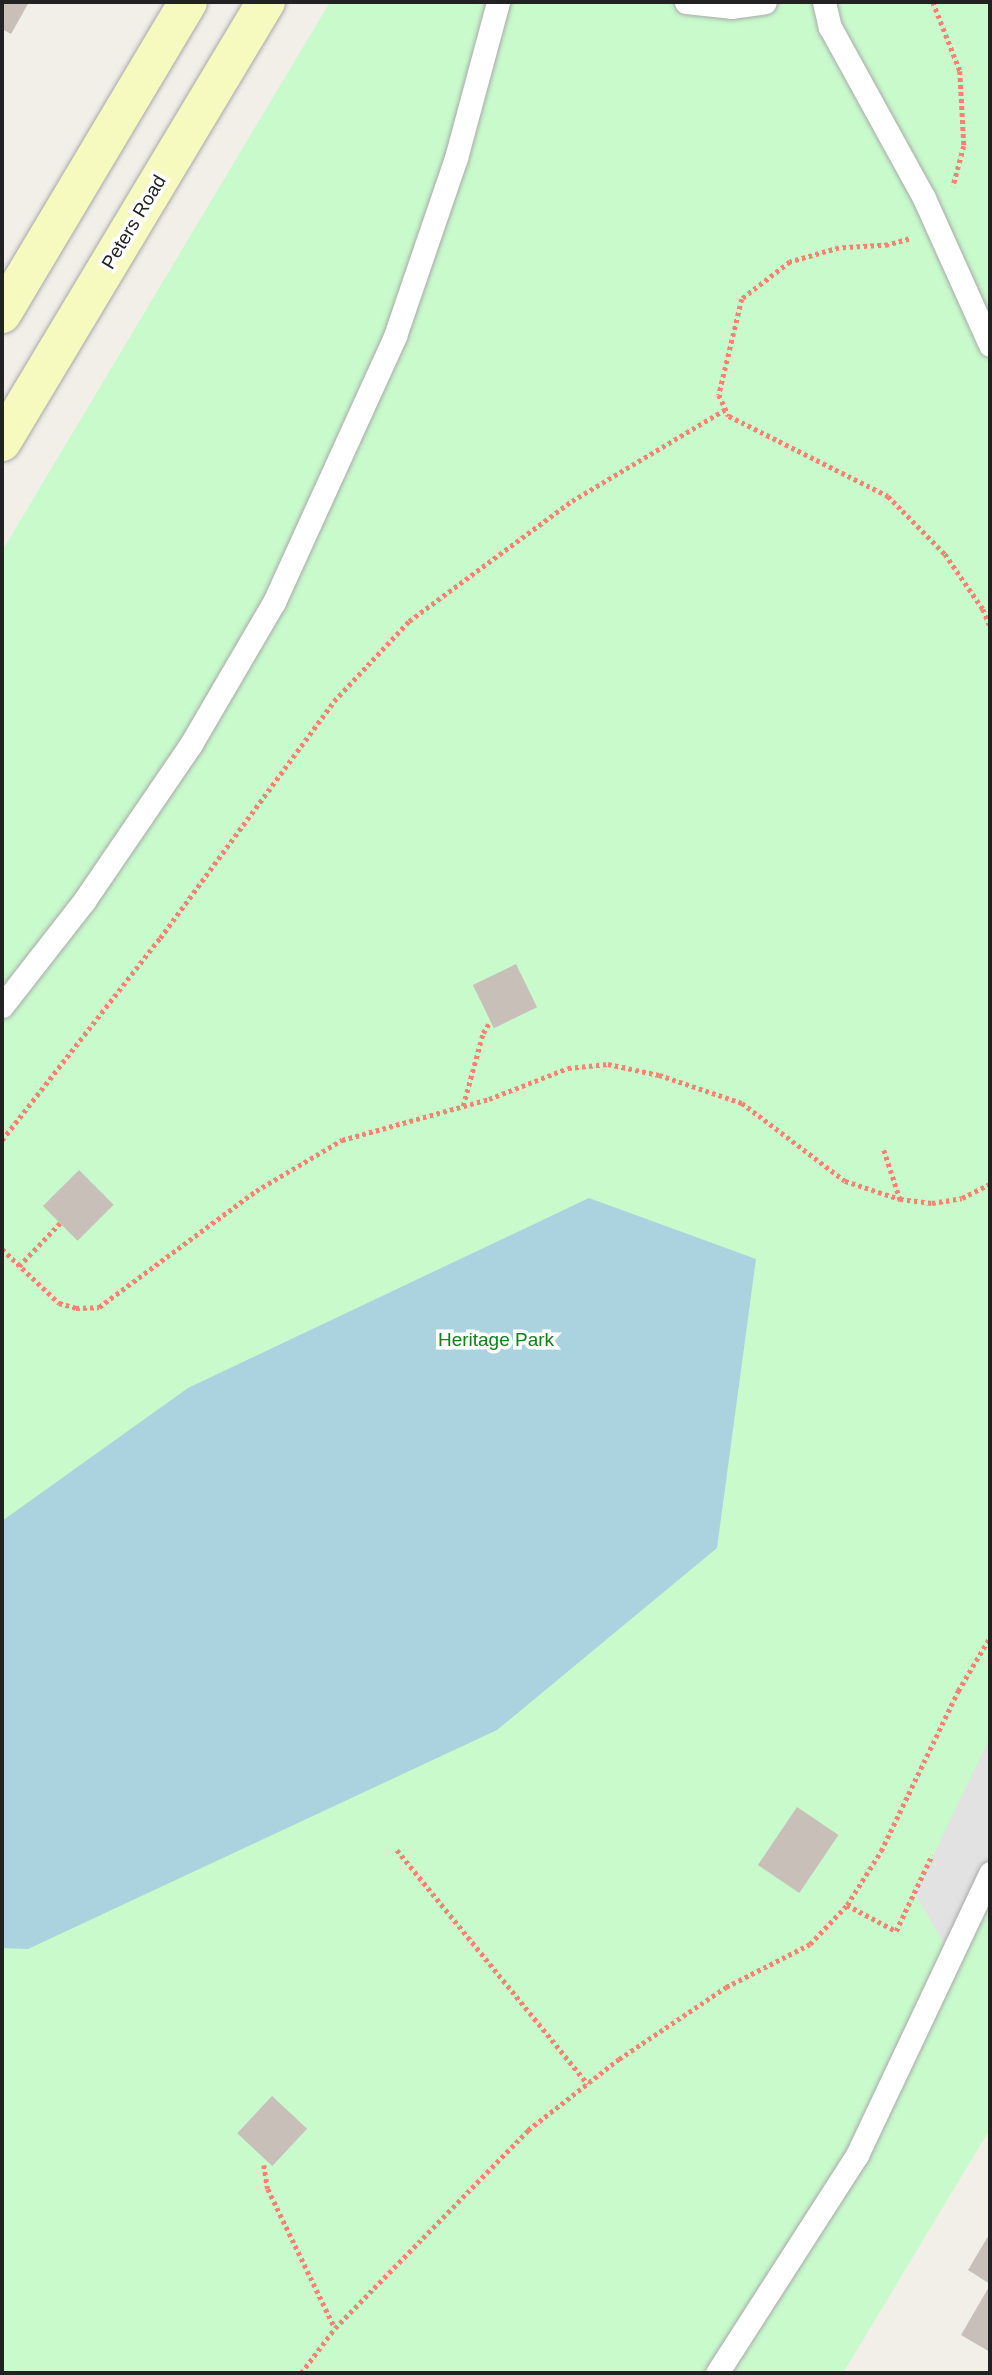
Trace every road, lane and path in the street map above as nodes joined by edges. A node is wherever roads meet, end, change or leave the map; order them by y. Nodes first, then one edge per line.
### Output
1 (188, 2) edge
2 (266, 2) edge
3 (498, 2) edge
4 (686, 2) edge
5 (765, 2) edge
6 (824, 2) edge
7 (933, 2) edge
8 (952, 193) dead end
9 (920, 236) dead end
10 (2, 314) edge
11 (990, 345) edge
12 (726, 409) junction
13 (2, 442) edge
14 (990, 626) edge
15 (2, 1006) edge
16 (491, 1022) dead end
17 (463, 1106) junction
18 (2, 1140) edge
19 (884, 1150) dead end
20 (990, 1184) edge
21 (900, 1199) junction
22 (61, 1223) dead end
23 (2, 1249) edge
24 (19, 1266) junction
25 (990, 1637) edge
26 (397, 1850) dead end
27 (933, 1855) dead end
28 (990, 1873) edge
29 (846, 1905) junction
30 (588, 2084) junction
31 (264, 2165) dead end
32 (335, 2328) junction
33 (301, 2373) edge
34 (717, 2373) edge

1 - 10 main road
2 - 13 main road, Peters Road
3 - 15 lane
4 - 5 lane
6 - 11 lane
7 - 8 path
9 - 12 path
12 - 14 path
12 - 18 path
16 - 17 path
17 - 21 path
17 - 24 path
19 - 21 path
20 - 21 path
22 - 24 path
23 - 24 path
25 - 29 path
26 - 30 path
27 - 29 path
28 - 34 lane
29 - 30 path
30 - 32 path
31 - 32 path
32 - 33 path

